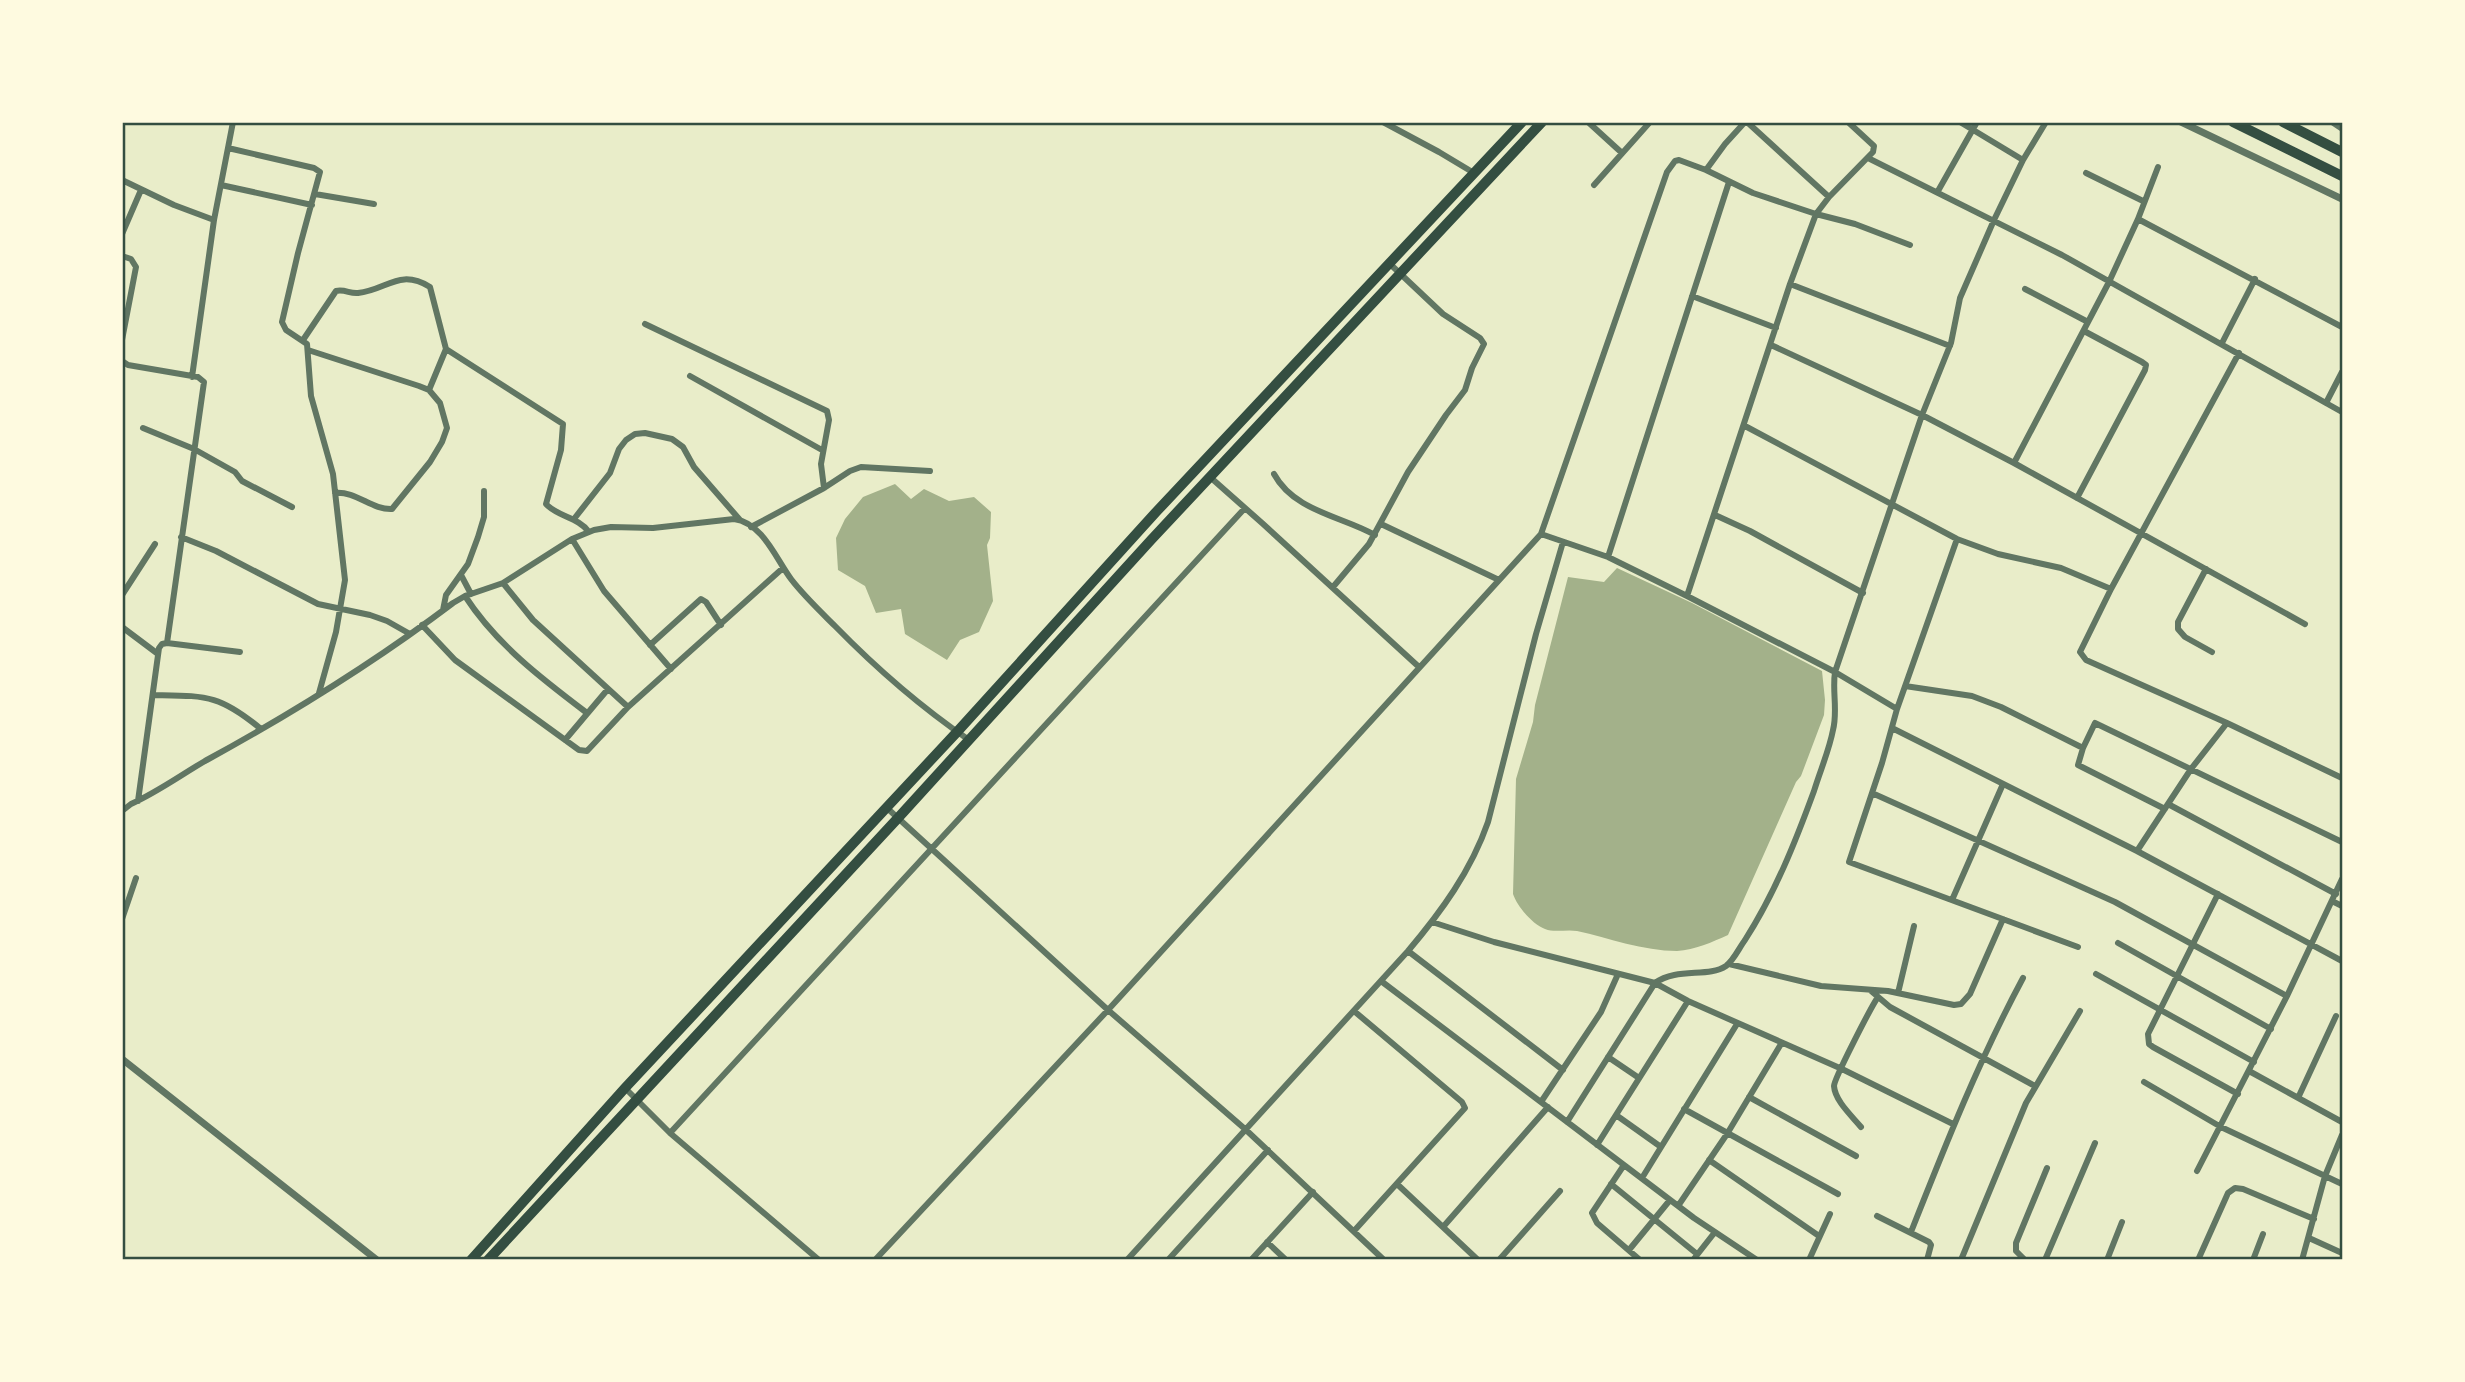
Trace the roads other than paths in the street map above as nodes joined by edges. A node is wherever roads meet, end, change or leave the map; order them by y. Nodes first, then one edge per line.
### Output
1 (233, 122) edge
2 (1383, 122) edge
3 (1522, 122) edge
4 (1542, 122) edge
5 (1588, 122) edge
6 (1650, 122) edge
7 (1848, 122) edge
8 (1961, 122) edge
9 (1978, 122) edge
10 (2046, 122) edge
11 (2181, 122) edge
12 (2233, 122) edge
13 (2283, 122) edge
14 (2333, 122) edge
15 (1742, 124) edge
16 (2343, 128) edge
17 (1973, 130) junction
18 (228, 148) junction
19 (2343, 152) edge
20 (1622, 153) junction
21 (1868, 158) junction
22 (2023, 160) junction
23 (2158, 167) dead end
24 (1706, 170) junction
25 (1474, 173) junction
26 (2086, 173) dead end
27 (2343, 176) edge
28 (122, 180) edge
29 (1729, 182) junction
30 (1594, 185) dead end
31 (221, 186) junction
32 (141, 190) junction
33 (1938, 191) junction
34 (315, 194) junction
35 (1829, 197) junction
36 (2343, 199) edge
37 (2143, 201) junction
38 (374, 204) dead end
39 (312, 205) junction
40 (1816, 214) junction
41 (2138, 219) junction
42 (214, 220) junction
43 (1994, 220) junction
44 (122, 234) edge
45 (1910, 245) dead end
46 (122, 256) edge
47 (1390, 264) junction
48 (1401, 274) junction
49 (2255, 279) junction
50 (2109, 282) junction
51 (1790, 284) junction
52 (2025, 289) dead end
53 (1692, 296) junction
54 (2088, 322) junction
55 (645, 324) dead end
56 (2343, 327) edge
57 (1776, 328) junction
58 (2084, 331) junction
59 (123, 336) edge
60 (303, 340) junction
61 (2222, 343) junction
62 (1770, 345) junction
63 (1950, 346) junction
64 (446, 349) junction
65 (308, 350) junction
66 (2239, 353) junction
67 (122, 361) edge
68 (2343, 372) edge
69 (690, 376) dead end
70 (192, 377) junction
71 (429, 390) junction
72 (2326, 402) junction
73 (2343, 412) edge
74 (1922, 415) junction
75 (1745, 426) junction
76 (143, 428) dead end
77 (194, 449) junction
78 (822, 450) junction
79 (2014, 463) junction
80 (930, 471) dead end
81 (1274, 474) dead end
82 (1210, 477) junction
83 (824, 488) junction
84 (484, 491) dead end
85 (335, 493) junction
86 (2077, 498) junction
87 (1890, 505) junction
88 (292, 508) dead end
89 (1245, 508) junction
90 (1714, 515) junction
91 (573, 519) junction
92 (740, 520) junction
93 (1381, 524) junction
94 (751, 527) junction
95 (589, 532) junction
96 (1541, 534) junction
97 (2142, 535) junction
98 (1375, 536) junction
99 (181, 537) junction
100 (572, 539) junction
101 (1957, 540) junction
102 (1563, 542) junction
103 (155, 544) dead end
104 (1608, 557) junction
105 (783, 568) junction
106 (2206, 569) junction
107 (461, 575) junction
108 (1499, 580) junction
109 (503, 583) junction
110 (1333, 587) junction
111 (2111, 589) junction
112 (1863, 593) junction
113 (122, 595) edge
114 (468, 595) junction
115 (1687, 596) junction
116 (341, 610) junction
117 (443, 610) junction
118 (2305, 624) dead end
119 (422, 625) junction
120 (721, 625) junction
121 (122, 627) edge
122 (411, 634) junction
123 (167, 643) junction
124 (650, 645) junction
125 (240, 652) dead end
126 (2212, 652) dead end
127 (158, 654) junction
128 (1419, 667) junction
129 (671, 669) junction
130 (1835, 672) junction
131 (1905, 686) junction
132 (608, 689) junction
133 (319, 694) junction
134 (153, 695) junction
135 (628, 707) junction
136 (1897, 709) junction
137 (587, 713) junction
138 (2227, 723) junction
139 (1892, 728) junction
140 (261, 729) junction
141 (957, 732) junction
142 (565, 740) junction
143 (969, 740) junction
144 (2083, 748) junction
145 (2191, 769) junction
146 (2343, 778) edge
147 (2003, 783) junction
148 (1872, 793) junction
149 (122, 798) edge
150 (134, 803) junction
151 (2166, 807) junction
152 (887, 808) junction
153 (122, 811) edge
154 (898, 818) junction
155 (1978, 841) junction
156 (2343, 842) edge
157 (930, 849) junction
158 (2137, 851) junction
159 (136, 878) dead end
160 (2343, 879) edge
161 (2218, 894) junction
162 (2334, 898) junction
163 (1952, 900) junction
164 (125, 901) edge
165 (2343, 906) edge
166 (122, 919) edge
167 (2003, 919) junction
168 (1432, 922) junction
169 (1914, 926) dead end
170 (2119, 943) dead end
171 (2193, 945) junction
172 (2312, 945) junction
173 (2078, 947) dead end
174 (1408, 951) junction
175 (2343, 961) edge
176 (1729, 964) junction
177 (1618, 974) junction
178 (2096, 974) dead end
179 (2178, 977) junction
180 (2023, 978) dead end
181 (1381, 981) junction
182 (1655, 983) junction
183 (1870, 990) junction
184 (1898, 993) junction
185 (2287, 996) junction
186 (1878, 997) junction
187 (1688, 1001) junction
188 (1108, 1010) junction
189 (2161, 1010) junction
190 (1354, 1011) junction
191 (2080, 1011) dead end
192 (2336, 1016) dead end
193 (1737, 1024) junction
194 (2271, 1029) junction
195 (1782, 1044) junction
196 (1983, 1056) junction
197 (1608, 1057) junction
198 (122, 1059) edge
199 (2254, 1062) junction
200 (1563, 1069) junction
201 (1842, 1069) junction
202 (2249, 1071) junction
203 (1639, 1079) junction
204 (2144, 1082) dead end
205 (2035, 1086) junction
206 (625, 1088) junction
207 (2238, 1094) junction
208 (1749, 1097) junction
209 (2298, 1097) junction
210 (636, 1100) junction
211 (1541, 1102) junction
212 (1548, 1107) junction
213 (1684, 1109) junction
214 (1616, 1115) junction
215 (1567, 1122) junction
216 (2343, 1122) edge
217 (1953, 1124) junction
218 (1861, 1127) dead end
219 (2221, 1127) junction
220 (1245, 1129) junction
221 (670, 1133) junction
222 (1727, 1134) junction
223 (2343, 1135) edge
224 (2095, 1143) dead end
225 (1597, 1145) junction
226 (1661, 1147) junction
227 (1268, 1150) junction
228 (1856, 1156) dead end
229 (1709, 1160) junction
230 (1624, 1165) junction
231 (2047, 1168) dead end
232 (2197, 1171) dead end
233 (2325, 1176) junction
234 (1642, 1178) junction
235 (1397, 1184) junction
236 (1611, 1184) junction
237 (2343, 1184) edge
238 (1560, 1191) dead end
239 (1313, 1192) junction
240 (1838, 1194) dead end
241 (1670, 1199) junction
242 (1678, 1206) junction
243 (1830, 1214) dead end
244 (1877, 1216) dead end
245 (1654, 1219) junction
246 (2314, 1219) junction
247 (2122, 1222) dead end
248 (1443, 1227) junction
249 (1354, 1231) junction
250 (1715, 1232) junction
251 (1911, 1232) junction
252 (2263, 1234) dead end
253 (1819, 1236) junction
254 (2309, 1238) junction
255 (1267, 1242) junction
256 (1629, 1250) junction
257 (2343, 1253) edge
258 (1695, 1257) edge
259 (1753, 1258) edge
260 (377, 1259) edge
261 (471, 1259) edge
262 (488, 1259) edge
263 (819, 1259) edge
264 (875, 1259) edge
265 (1128, 1259) edge
266 (1168, 1259) edge
267 (1251, 1259) edge
268 (1286, 1259) edge
269 (1384, 1259) edge
270 (1479, 1259) edge
271 (1499, 1259) edge
272 (1640, 1259) edge
273 (1809, 1259) edge
274 (1927, 1259) edge
275 (1961, 1259) edge
276 (2025, 1259) edge
277 (2045, 1259) edge
278 (2107, 1259) edge
279 (2198, 1259) edge
280 (2253, 1259) edge
281 (2302, 1259) edge

1 - 18 street
2 - 25 street
3 - 25 main road
4 - 48 main road
5 - 20 street
6 - 20 street
7 - 21 street
8 - 17 street
9 - 17 street
10 - 22 street
11 - 36 street
12 - 27 main road
13 - 19 main road
14 - 16 street
15 - 24 street
15 - 35 street
17 - 22 street
17 - 33 street
18 - 31 street
18 - 34 street
20 - 30 street
21 - 33 street
21 - 35 street
22 - 43 street
23 - 37 street
24 - 29 street
24 - 96 street
25 - 47 main road
26 - 37 street
28 - 32 street
29 - 40 street
29 - 53 street
31 - 39 street
31 - 42 street
32 - 42 street
32 - 44 street
33 - 43 street
34 - 38 street
34 - 39 street
35 - 40 street
37 - 41 street
39 - 60 street
40 - 45 street
40 - 51 street
41 - 49 street
41 - 50 street
42 - 70 street
43 - 50 street
43 - 63 street
46 - 59 street
47 - 48 street
47 - 141 main road
48 - 82 main road
48 - 93 street
49 - 56 street
49 - 61 street
50 - 54 street
50 - 61 street
51 - 57 street
51 - 63 street
52 - 54 street
53 - 57 street
53 - 104 street
54 - 58 street
55 - 78 street
57 - 62 street
58 - 79 street
58 - 86 street
60 - 64 street
60 - 65 street
61 - 66 street
62 - 74 street
62 - 75 street
63 - 74 street
64 - 71 street
64 - 91 street
65 - 71 street
65 - 85 street
66 - 72 street
66 - 97 street
67 - 70 street
68 - 72 street
69 - 78 street
70 - 77 street
71 - 85 street
72 - 73 street
74 - 79 street
74 - 87 street
75 - 87 street
75 - 90 street
76 - 77 street
77 - 88 street
77 - 99 street
78 - 83 street
79 - 86 street
80 - 83 street
81 - 98 street
82 - 89 street
82 - 143 main road
83 - 94 street
84 - 107 street
85 - 116 street
86 - 97 street
87 - 101 street
87 - 112 street
89 - 110 street
89 - 157 street
90 - 112 street
90 - 115 street
91 - 92 street
91 - 95 street
92 - 94 street
92 - 95 street
93 - 98 street
93 - 108 street
94 - 105 street
95 - 100 street
96 - 102 street
96 - 108 street
97 - 106 street
97 - 111 street
98 - 110 street
99 - 116 street
99 - 123 street
100 - 109 street
100 - 124 street
101 - 111 street
101 - 131 street
102 - 104 street
102 - 168 street
103 - 113 street
104 - 115 street
105 - 120 street
105 - 141 street
106 - 118 street
106 - 126 street
107 - 114 street
107 - 117 street
108 - 128 street
109 - 114 street
109 - 132 street
110 - 128 street
111 - 138 street
112 - 130 street
114 - 117 street
114 - 137 street
115 - 130 street
116 - 122 street
116 - 133 street
117 - 119 street
119 - 122 street
119 - 142 street
120 - 124 street
120 - 129 street
121 - 127 street
122 - 133 street
123 - 125 street
123 - 127 street
124 - 129 street
127 - 134 street
128 - 188 street
129 - 135 street
130 - 136 street
130 - 176 street
131 - 136 street
131 - 144 street
132 - 135 street
132 - 137 street
133 - 140 street
134 - 140 street
134 - 150 street
135 - 142 street
136 - 139 street
137 - 142 street
138 - 145 street
138 - 146 street
139 - 147 street
139 - 148 street
140 - 150 street
141 - 143 street
141 - 152 main road
143 - 154 main road
144 - 145 street
144 - 151 street
145 - 151 street
145 - 156 street
147 - 155 street
147 - 158 street
148 - 155 street
148 - 163 street
149 - 150 street
150 - 153 street
151 - 158 street
151 - 162 street
152 - 154 street
152 - 206 main road
154 - 157 street
154 - 210 main road
155 - 163 street
155 - 171 street
157 - 188 street
157 - 221 street
158 - 161 street
159 - 164 street
160 - 162 street
161 - 171 street
161 - 172 street
162 - 165 street
162 - 172 street
163 - 167 street
164 - 166 street
167 - 173 street
167 - 184 street
168 - 174 street
168 - 177 street
169 - 184 street
170 - 179 street
171 - 179 street
171 - 185 street
172 - 175 street
172 - 185 street
174 - 181 street
174 - 200 street
176 - 182 street
176 - 183 street
177 - 182 street
177 - 200 street
178 - 189 street
179 - 189 street
179 - 194 street
180 - 196 street
181 - 190 street
181 - 211 street
182 - 187 street
182 - 197 street
183 - 184 street
183 - 186 street
185 - 194 street
186 - 196 street
186 - 201 street
187 - 193 street
187 - 203 street
188 - 220 street
188 - 264 street
189 - 199 street
189 - 207 street
190 - 220 street
190 - 235 street
191 - 205 street
192 - 209 street
193 - 195 street
193 - 213 street
194 - 199 street
195 - 201 street
195 - 208 street
196 - 205 street
196 - 217 street
197 - 203 street
197 - 215 street
198 - 260 street
199 - 202 street
200 - 211 street
201 - 217 street
201 - 218 street
202 - 207 street
202 - 209 street
203 - 214 street
204 - 219 street
205 - 275 street
206 - 210 street
206 - 261 main road
207 - 219 street
208 - 222 street
208 - 228 street
209 - 216 street
210 - 221 street
210 - 262 main road
211 - 212 street
212 - 215 street
212 - 248 street
213 - 222 street
213 - 226 street
214 - 225 street
214 - 226 street
215 - 225 street
217 - 251 street
219 - 232 street
219 - 233 street
220 - 227 street
220 - 265 street
221 - 263 street
222 - 229 street
222 - 240 street
223 - 233 street
224 - 277 street
225 - 230 street
226 - 234 street
227 - 239 street
227 - 266 street
229 - 242 street
229 - 253 street
230 - 234 street
230 - 236 street
231 - 276 street
233 - 237 street
233 - 246 street
234 - 241 street
235 - 248 street
235 - 249 street
236 - 245 street
236 - 256 street
238 - 271 street
239 - 249 street
239 - 255 street
241 - 242 street
241 - 245 street
242 - 250 street
243 - 253 street
244 - 251 street
245 - 256 street
245 - 258 street
246 - 254 street
246 - 279 street
247 - 278 street
248 - 270 street
249 - 269 street
250 - 258 street
250 - 259 street
251 - 274 street
252 - 280 street
253 - 273 street
254 - 257 street
254 - 281 street
255 - 267 street
255 - 268 street
256 - 272 street

